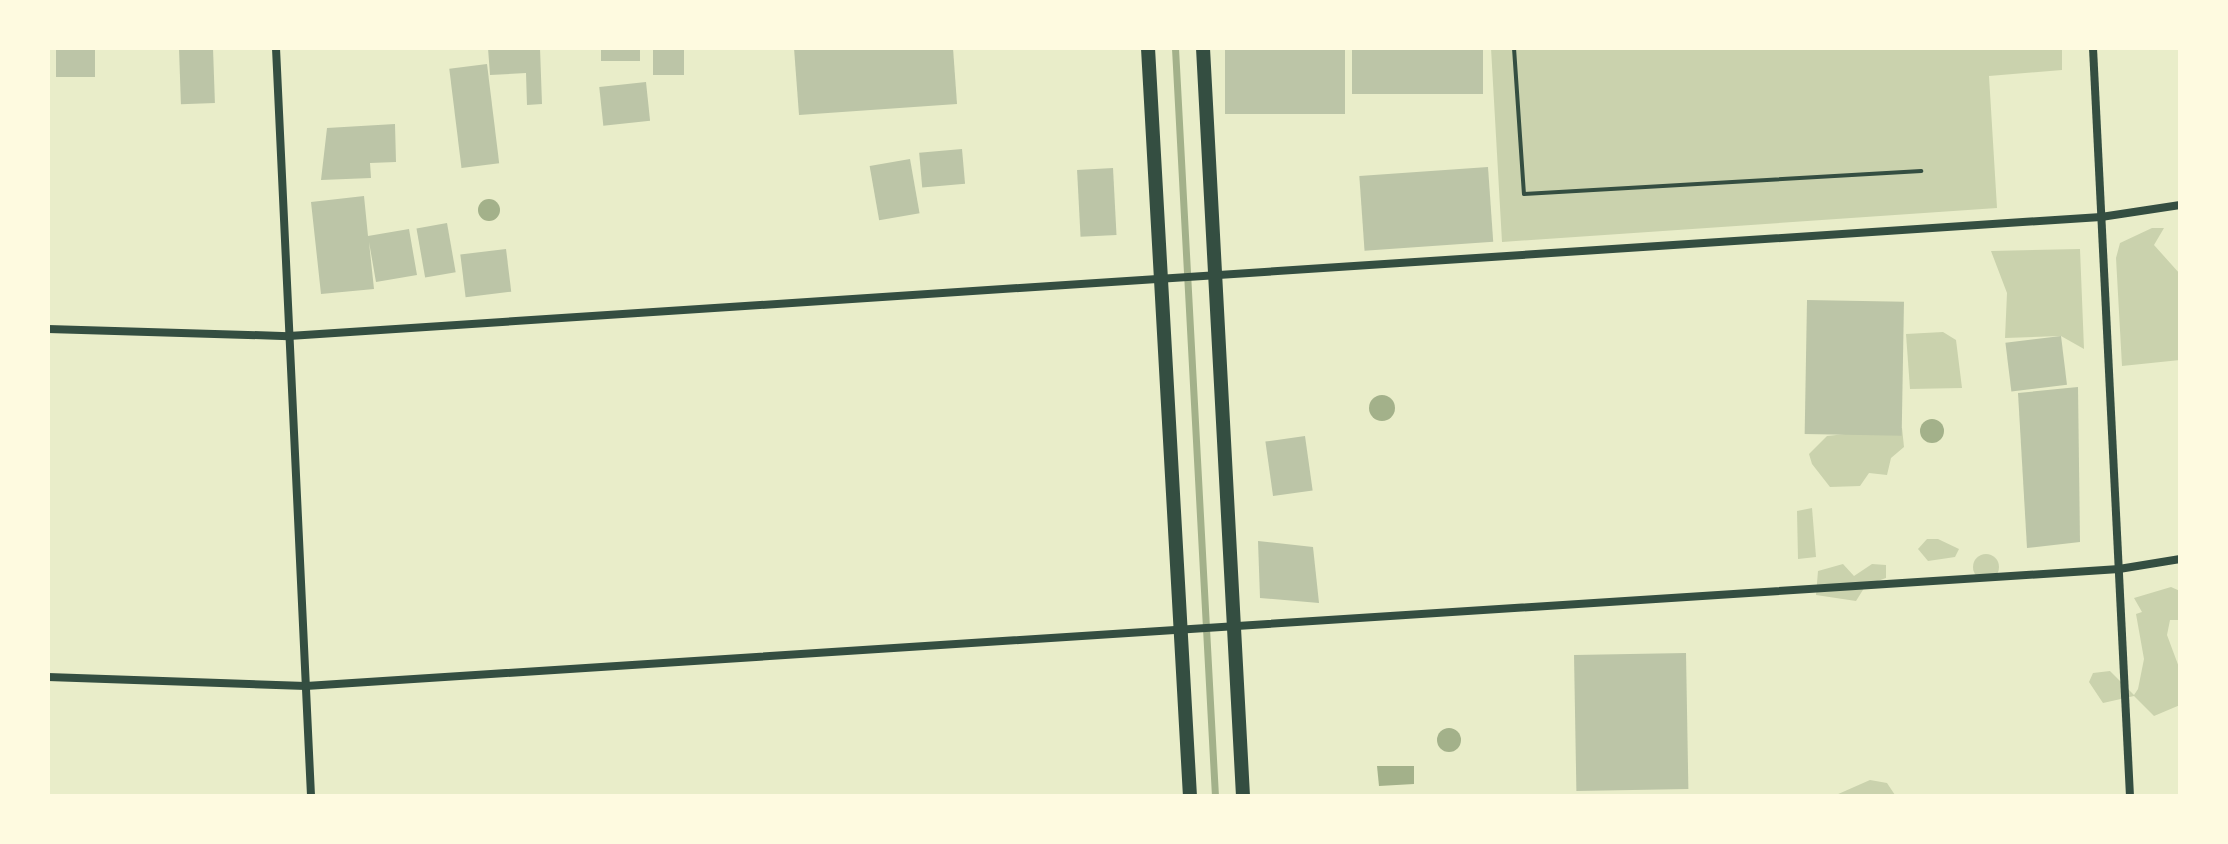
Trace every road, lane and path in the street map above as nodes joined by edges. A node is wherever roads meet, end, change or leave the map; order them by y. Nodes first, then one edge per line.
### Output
1 (276, 48) edge
2 (1148, 48) edge
3 (1203, 48) edge
4 (1514, 48) edge
5 (2093, 48) edge
6 (1921, 171) dead end
7 (2180, 205) edge
8 (2101, 217) junction
9 (1210, 276) junction
10 (1167, 278) junction
11 (48, 329) edge
12 (289, 336) junction
13 (2180, 559) edge
14 (2119, 569) junction
15 (1227, 626) junction
16 (1186, 629) junction
17 (48, 677) edge
18 (306, 686) junction
19 (311, 796) edge
20 (1190, 796) edge
21 (1243, 796) edge
22 (2130, 796) edge

1 - 12 street
2 - 10 street
3 - 9 street
4 - 6 path
5 - 8 street
7 - 8 street
8 - 9 street
8 - 14 street
9 - 10 street
9 - 15 street
10 - 12 street
10 - 16 street
11 - 12 street
12 - 18 street
13 - 14 street
14 - 15 street
14 - 22 street
15 - 16 street
15 - 21 street
16 - 18 street
16 - 20 street
17 - 18 street
18 - 19 street

